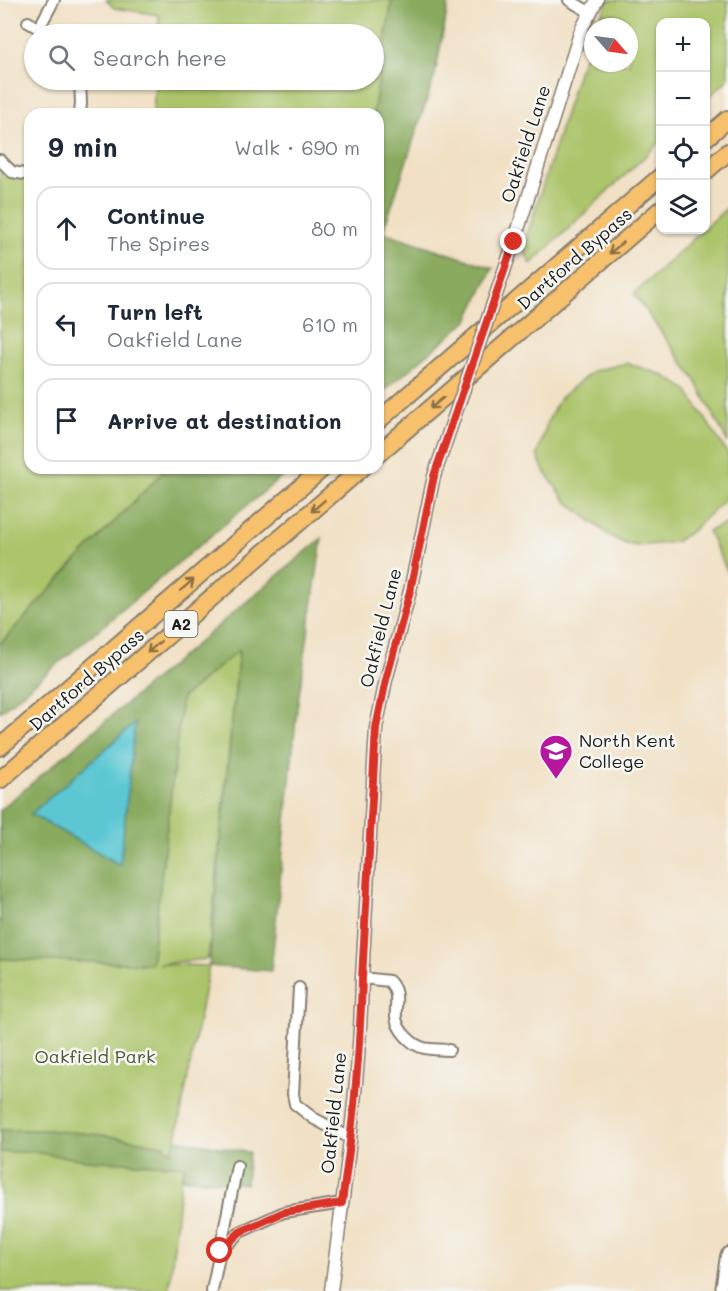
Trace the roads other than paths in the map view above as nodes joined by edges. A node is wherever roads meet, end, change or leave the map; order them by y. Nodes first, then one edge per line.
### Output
1 (54, 0) edge
2 (569, 0) edge
3 (597, 0) edge
4 (591, 13) junction
5 (28, 22) dead end
6 (31, 24) edge
7 (45, 24) edge
8 (80, 90) edge
9 (80, 108) edge
10 (728, 119) edge
11 (710, 134) edge
12 (728, 152) edge
13 (0, 160) edge
14 (710, 167) edge
15 (24, 174) edge
16 (657, 180) edge
17 (656, 213) edge
18 (384, 416) edge
19 (384, 449) edge
20 (316, 474) edge
21 (355, 474) edge
22 (0, 747) edge
23 (0, 780) edge
24 (362, 978) junction
25 (299, 988) dead end
26 (449, 1050) dead end
27 (350, 1138) junction
28 (237, 1166) dead end
29 (342, 1203) junction
30 (220, 1251) junction
31 (728, 1253) edge
32 (212, 1291) edge
33 (331, 1291) edge
34 (721, 1291) edge

1 - 7 street
2 - 4 street
3 - 4 street, Oakfield Lane
4 - 24 street, Oakfield Lane, bridge
5 - 6 street
8 - 9 street
10 - 11 highway
12 - 14 highway
13 - 15 street
16 - 18 highway, Dartford Bypass
17 -> 19 highway, Dartford Bypass
22 -> 20 highway, Dartford Bypass / A2
21 -> 23 highway, Dartford Bypass / A2
24 - 26 street
24 - 27 street, Oakfield Lane
25 - 27 street
27 - 29 street, Oakfield Lane
28 - 30 street
29 - 30 street
29 - 33 street, Oakfield Lane
30 - 32 street
31 - 34 street

